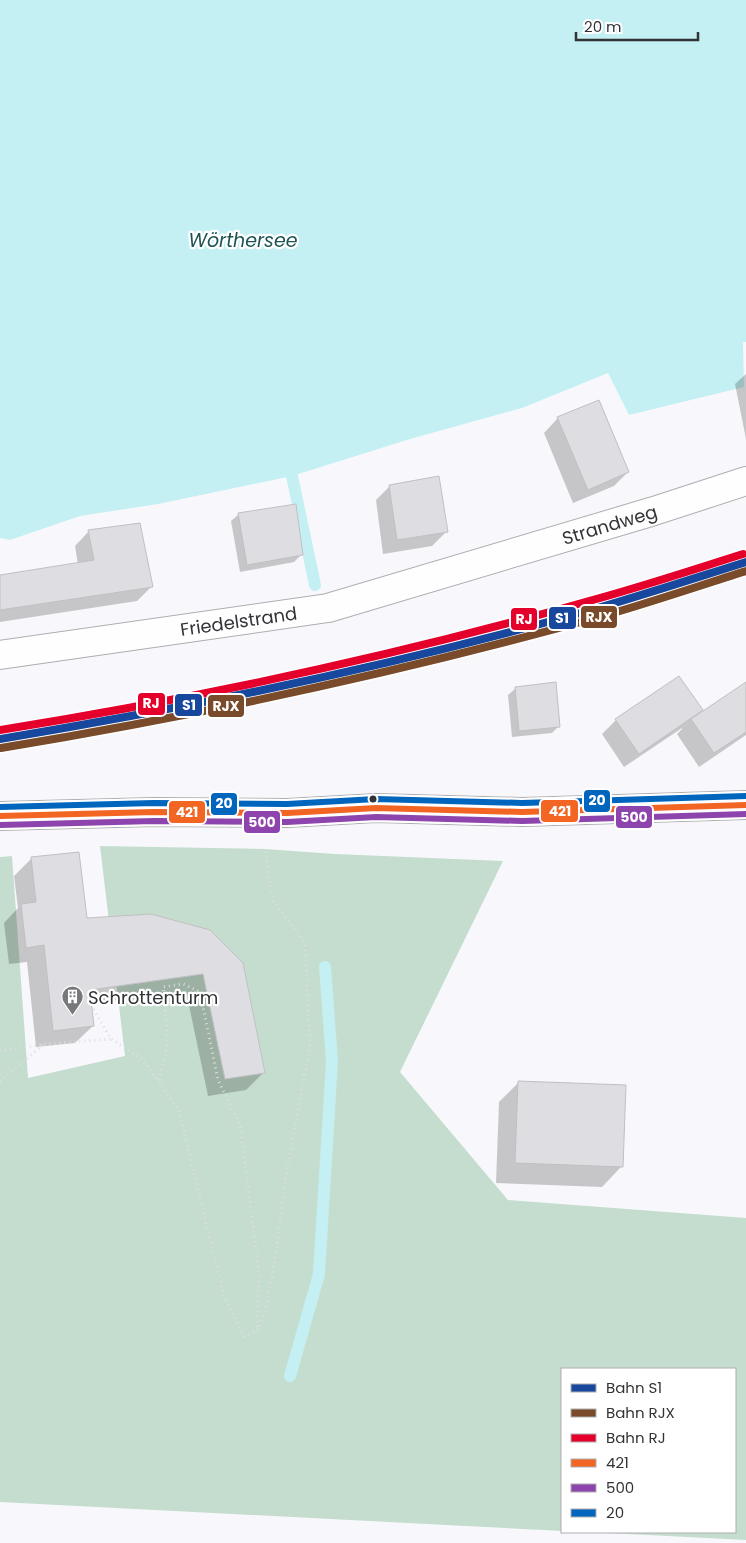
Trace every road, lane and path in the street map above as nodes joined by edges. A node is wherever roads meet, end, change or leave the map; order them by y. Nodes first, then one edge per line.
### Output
1 (746, 482) edge
2 (473, 564) joint
3 (0, 655) edge
4 (746, 805) edge
5 (261, 813) junction
6 (0, 816) edge
7 (91, 1005) dead end
8 (111, 1040) junction
9 (44, 1044) junction
10 (0, 1051) edge
11 (159, 1081) junction
12 (0, 1082) edge
13 (257, 1331) junction

1 - 2 street, Strandweg
2 - 3 street, Friedelstrand
4 - 5 street
5 - 6 street
5 - 13 path
7 - 8 path
8 - 9 path
8 - 11 path
9 - 10 path
9 - 12 path
11 - 13 path
11 - 13 path

